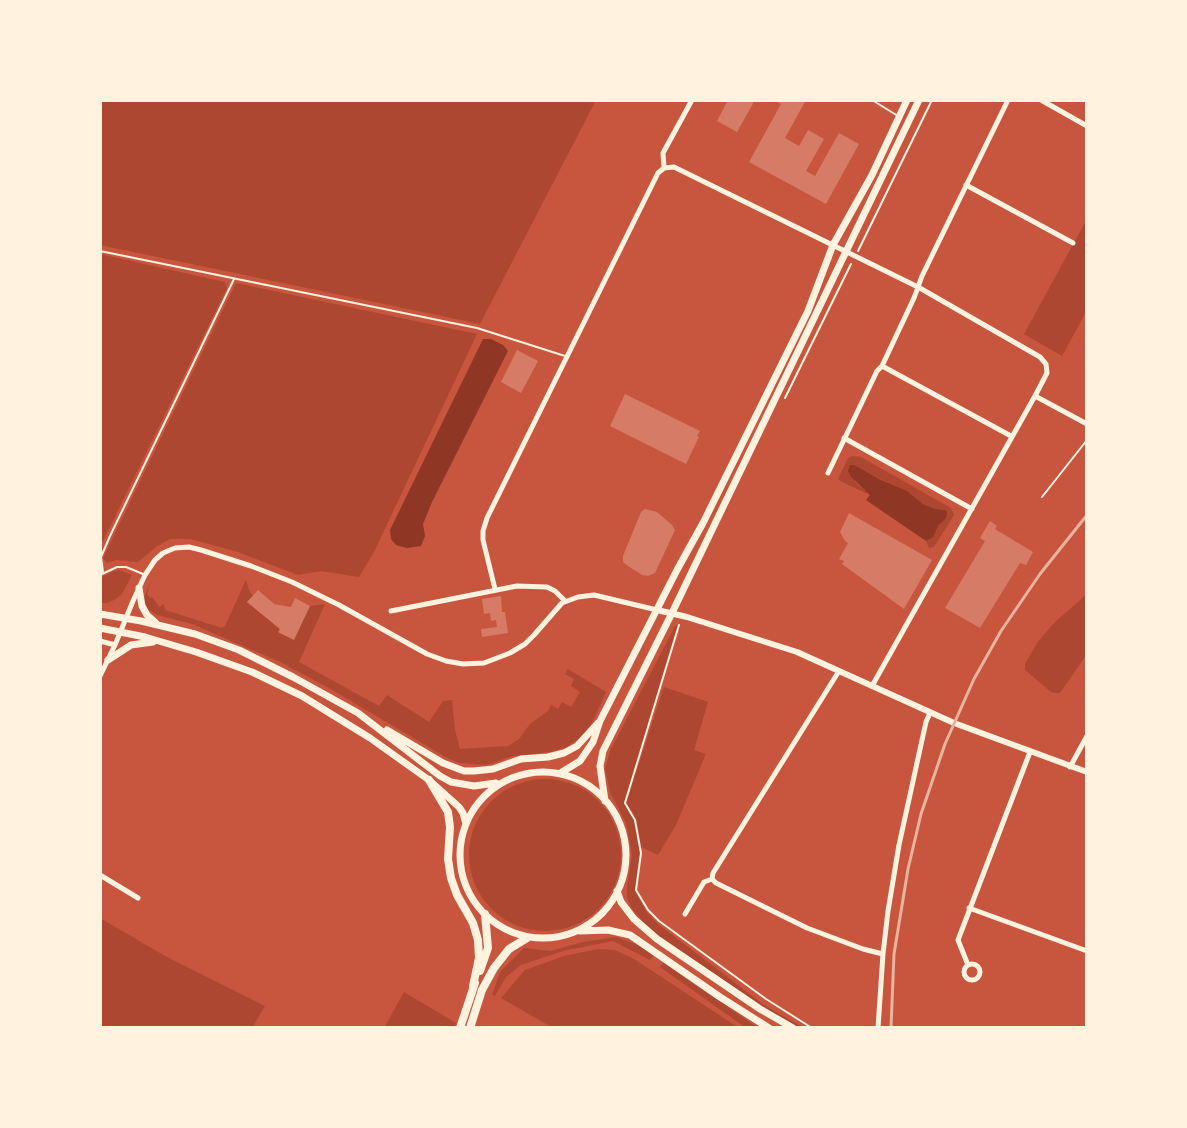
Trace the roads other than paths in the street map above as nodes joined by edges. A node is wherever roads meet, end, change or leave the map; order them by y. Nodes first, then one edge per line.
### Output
1 (692, 100) edge
2 (872, 100) edge
3 (907, 100) edge
4 (919, 100) edge
5 (1008, 100) edge
6 (1041, 100) edge
7 (899, 116) junction
8 (1087, 126) edge
9 (664, 168) junction
10 (966, 185) junction
11 (1073, 243) dead end
12 (833, 245) junction
13 (100, 251) edge
14 (846, 252) junction
15 (235, 278) junction
16 (918, 287) junction
17 (566, 356) junction
18 (882, 366) junction
19 (1035, 396) junction
20 (1087, 424) edge
21 (1011, 436) junction
22 (844, 438) junction
23 (1087, 440) edge
24 (828, 473) dead end
25 (1042, 497) dead end
26 (972, 509) junction
27 (102, 573) edge
28 (145, 575) junction
29 (139, 588) junction
30 (495, 589) junction
31 (565, 601) junction
32 (657, 610) junction
33 (391, 611) dead end
34 (672, 613) junction
35 (100, 614) edge
36 (126, 618) junction
37 (158, 625) junction
38 (100, 628) edge
39 (120, 632) junction
40 (100, 641) edge
41 (159, 641) junction
42 (115, 645) junction
43 (108, 660) junction
44 (839, 671) junction
45 (100, 676) edge
46 (872, 686) junction
47 (358, 713) junction
48 (930, 713) junction
49 (600, 721) junction
50 (1087, 736) edge
51 (1030, 752) junction
52 (1070, 767) junction
53 (562, 772) junction
54 (1087, 772) edge
55 (429, 780) junction
56 (498, 783) junction
57 (605, 801) junction
58 (466, 826) junction
59 (100, 875) edge
60 (712, 879) junction
61 (617, 891) junction
62 (138, 898) dead end
63 (969, 908) junction
64 (485, 914) junction
65 (685, 914) dead end
66 (580, 932) junction
67 (527, 938) junction
68 (1087, 951) edge
69 (883, 954) junction
70 (968, 965) dead end
71 (473, 986) junction
72 (460, 1028) edge
73 (470, 1028) edge
74 (769, 1028) edge
75 (793, 1028) edge
76 (878, 1028) edge

1 - 9 street
2 - 7 lane
3 - 7 main road
4 - 14 main road
5 - 10 street
6 - 8 street
7 - 12 main road
9 - 12 street
9 - 17 street
10 - 11 street
10 - 16 street
12 - 14 street
12 - 32 main road
13 - 15 lane
14 - 16 street
14 - 34 main road
15 - 17 lane
15 - 27 lane
16 - 18 street
16 - 19 street
17 - 30 street
18 - 21 street
18 - 22 street
19 - 20 street
19 - 21 street
21 - 26 street
22 - 24 street
22 - 26 street
23 - 25 lane
26 - 46 street
27 - 28 lane
28 - 29 street
28 - 31 street
29 - 36 street
29 - 37 main road
30 - 31 street
30 - 33 street
31 - 32 street
32 - 34 street
32 - 49 main road
34 - 44 street
34 - 57 main road
35 - 36 main road
36 - 37 main road
36 - 39 street
37 - 47 main road
38 - 39 main road
39 - 41 main road
39 - 42 street
40 - 42 street
41 - 43 main road
41 - 55 main road
42 - 43 street
43 - 45 street
44 - 46 street
44 - 60 street
46 - 48 street
47 - 49 main road
47 - 56 main road
48 - 51 street
48 - 69 street
49 - 53 main road
50 - 52 street
51 - 52 street
51 - 63 street
52 - 54 street
53 - 56 main road
53 - 57 main road
55 - 58 main road
55 - 71 highway
56 - 58 main road
57 - 61 main road
58 - 64 main road
59 - 62 street
60 - 65 street
60 - 69 street
61 - 66 main road
61 - 75 main road
63 - 68 street
63 - 70 street
64 - 67 main road
64 - 71 highway
66 - 67 main road
66 - 74 main road
67 - 73 highway
69 - 76 street
71 - 72 highway

